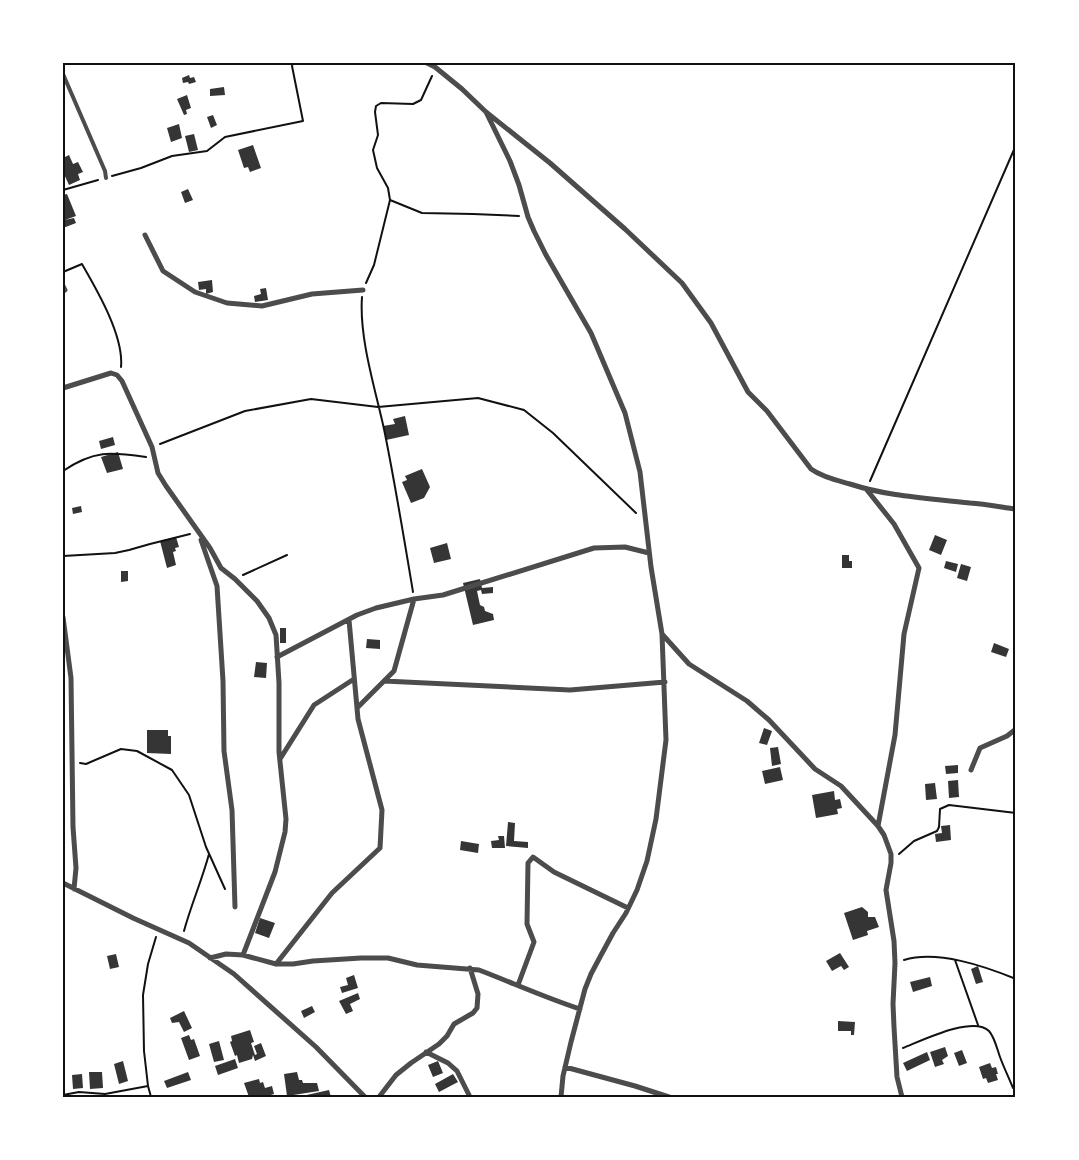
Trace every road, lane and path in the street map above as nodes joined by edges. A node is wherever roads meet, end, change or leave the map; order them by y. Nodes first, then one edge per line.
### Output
1 (293, 63) edge
2 (427, 63) edge
3 (435, 67) junction
4 (63, 74) edge
5 (486, 112) junction
6 (1016, 145) edge
7 (106, 178) junction
8 (63, 190) edge
9 (390, 200) junction
10 (528, 217) junction
11 (145, 235) dead end
12 (63, 272) edge
13 (363, 290) junction
14 (119, 377) junction
15 (63, 388) edge
16 (378, 407) junction
17 (152, 447) junction
18 (154, 458) junction
19 (63, 471) edge
20 (866, 490) junction
21 (1016, 509) edge
22 (647, 523) junction
23 (199, 532) junction
24 (650, 553) junction
25 (287, 555) dead end
26 (63, 556) edge
27 (235, 579) junction
28 (414, 599) junction
29 (63, 617) edge
30 (349, 620) junction
31 (662, 634) junction
32 (277, 657) junction
33 (354, 678) junction
34 (384, 681) junction
35 (665, 682) junction
36 (357, 708) junction
37 (1016, 729) edge
38 (280, 759) junction
39 (72, 761) junction
40 (971, 770) dead end
41 (1016, 813) edge
42 (878, 826) junction
43 (209, 853) junction
44 (891, 863) junction
45 (63, 883) edge
46 (74, 889) junction
47 (226, 889) dead end
48 (235, 907) dead end
49 (628, 908) junction
50 (158, 929) junction
51 (182, 940) junction
52 (243, 955) junction
53 (210, 958) junction
54 (955, 960) junction
55 (895, 963) junction
56 (276, 964) junction
57 (470, 968) junction
58 (1016, 979) edge
59 (518, 985) junction
60 (580, 1009) junction
61 (979, 1026) junction
62 (895, 1051) junction
63 (426, 1052) junction
64 (565, 1067) junction
65 (148, 1086) junction
66 (1013, 1088) dead end
67 (63, 1095) edge
68 (151, 1097) edge
69 (365, 1097) edge
70 (379, 1097) edge
71 (470, 1097) edge
72 (561, 1097) edge
73 (669, 1097) edge
74 (902, 1097) edge

1 - 7 path
2 - 3 street
3 - 5 street
3 - 9 path
4 - 7 street
5 - 10 street
5 - 20 street
6 - 20 path
7 - 8 path
9 - 10 path
9 - 13 path
10 - 22 street
11 - 13 street
12 - 14 path
13 - 16 path
14 - 15 street
14 - 17 street
16 - 17 path
16 - 22 path
16 - 28 path
17 - 18 street
18 - 19 path
18 - 23 street
20 - 21 street
20 - 42 street
22 - 24 street
23 - 26 path
23 - 27 street
23 - 48 street
24 - 28 street
24 - 31 street
25 - 27 path
27 - 32 street
28 - 30 street
28 - 34 street
29 - 39 street
30 - 32 street
30 - 33 street
31 - 35 street
31 - 42 street
32 - 38 street
33 - 36 street
33 - 38 street
34 - 35 street
34 - 36 street
35 - 49 street
36 - 56 street
37 - 40 street
38 - 52 street
39 - 43 path
39 - 46 street
41 - 44 path
42 - 44 street
43 - 47 path
43 - 51 path
44 - 55 street
45 - 46 street
46 - 50 street
49 - 59 street
49 - 60 street
50 - 51 street
50 - 65 path
51 - 53 street
52 - 53 street
52 - 56 street
53 - 69 street
54 - 55 path
54 - 58 path
54 - 61 path
55 - 62 street
56 - 57 street
57 - 59 street
57 - 63 street
59 - 60 street
60 - 64 street
61 - 62 path
61 - 66 path
62 - 74 street
63 - 70 street
63 - 71 street
64 - 72 street
64 - 73 street
65 - 67 path
65 - 68 path

